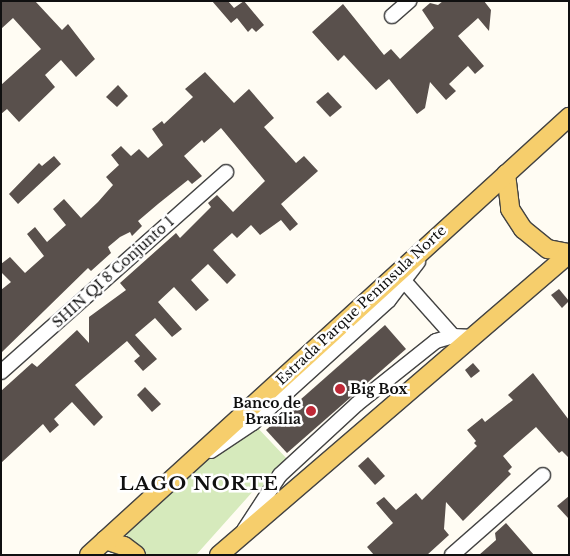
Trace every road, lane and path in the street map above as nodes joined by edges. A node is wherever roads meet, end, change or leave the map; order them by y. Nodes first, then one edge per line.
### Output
1 (409, 1) edge
2 (392, 16) dead end
3 (569, 117) edge
4 (226, 172) dead end
5 (506, 174) junction
6 (438, 233) junction
7 (569, 253) edge
8 (404, 281) junction
9 (453, 336) junction
10 (474, 337) junction
11 (1, 372) edge
12 (179, 474) junction
13 (543, 475) dead end
14 (105, 540) junction
15 (238, 540) junction
16 (89, 555) edge
17 (136, 555) edge
18 (219, 555) edge
19 (452, 555) edge

1 - 2 street
3 - 5 main road, Estrada Parque Península Norte
4 - 11 street, SHIN QI 8 Conjunto 1
5 - 6 main road, Estrada Parque Península Norte
5 - 7 main road
6 - 8 street
6 - 12 main road, Estrada Parque Península Norte
7 - 10 main road
8 - 9 street
8 - 12 street
9 - 10 street
9 - 15 street
10 - 15 main road
12 - 14 main road, Estrada Parque Península Norte
13 - 19 street
14 - 16 main road, Estrada Parque Península Norte
14 - 17 main road
15 - 18 main road

